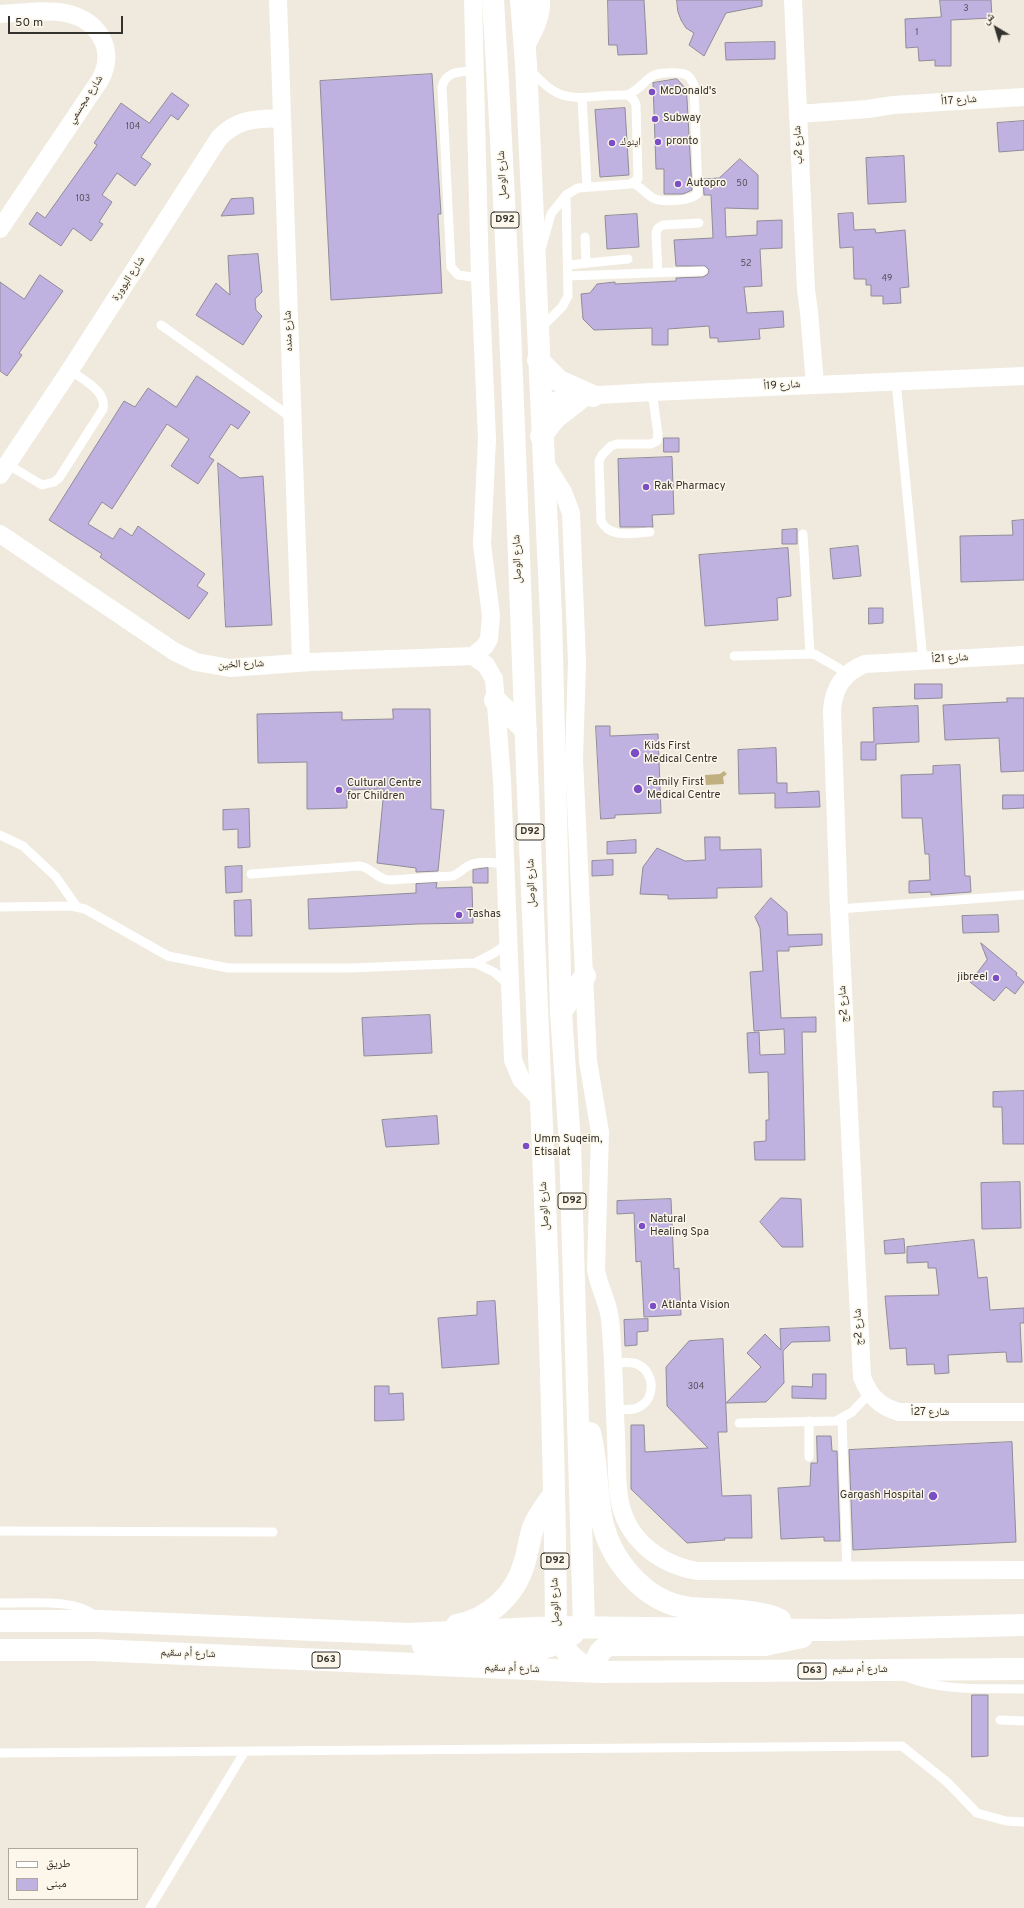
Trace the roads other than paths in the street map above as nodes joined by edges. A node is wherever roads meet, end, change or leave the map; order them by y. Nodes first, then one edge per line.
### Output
1 (278, 0) edge
2 (473, 0) edge
3 (493, 0) edge
4 (521, 0) edge
5 (541, 0) edge
6 (793, 0) edge
7 (0, 14) edge
8 (525, 56) junction
9 (476, 71) junction
10 (628, 95) junction
11 (1024, 97) edge
12 (582, 98) junction
13 (798, 107) junction
14 (282, 118) junction
15 (633, 183) junction
16 (587, 186) junction
17 (566, 195) junction
18 (699, 223) dead end
19 (0, 230) edge
20 (585, 238) dead end
21 (628, 259) dead end
22 (586, 263) junction
23 (568, 264) junction
24 (703, 271) dead end
25 (658, 273) junction
26 (536, 275) junction
27 (568, 276) junction
28 (480, 278) junction
29 (511, 323) junction
30 (161, 325) dead end
31 (537, 332) junction
32 (538, 360) junction
33 (70, 370) junction
34 (1024, 376) edge
35 (896, 381) junction
36 (809, 384) junction
37 (652, 392) junction
38 (587, 397) junction
39 (540, 403) junction
40 (292, 418) junction
41 (541, 436) junction
42 (543, 459) junction
43 (4, 470) edge
44 (650, 532) dead end
45 (0, 534) edge
46 (803, 534) dead end
47 (810, 654) junction
48 (1024, 655) edge
49 (473, 656) junction
50 (734, 656) dead end
51 (923, 660) junction
52 (301, 662) junction
53 (875, 662) joint
54 (848, 673) junction
55 (495, 700) junction
56 (526, 730) junction
57 (0, 835) edge
58 (504, 864) junction
59 (251, 874) dead end
60 (1024, 896) edge
61 (0, 907) edge
62 (77, 908) junction
63 (839, 909) junction
64 (509, 942) junction
65 (475, 963) junction
66 (585, 976) junction
67 (510, 986) junction
68 (561, 1012) junction
69 (541, 1100) junction
70 (612, 1363) junction
71 (861, 1369) joint
72 (577, 1390) junction
73 (870, 1393) junction
74 (614, 1409) junction
75 (1024, 1412) edge
76 (842, 1418) junction
77 (808, 1421) junction
78 (739, 1423) dead end
79 (809, 1457) dead end
80 (554, 1494) junction
81 (0, 1531) edge
82 (273, 1532) dead end
83 (847, 1570) junction
84 (1024, 1570) edge
85 (0, 1603) edge
86 (100, 1621) junction
87 (0, 1622) edge
88 (1024, 1625) edge
89 (584, 1627) junction
90 (795, 1629) junction
91 (827, 1630) junction
92 (409, 1634) junction
93 (549, 1636) junction
94 (0, 1650) edge
95 (323, 1660) junction
96 (1024, 1669) edge
97 (891, 1670) junction
98 (599, 1672) junction
99 (1024, 1689) edge
100 (1000, 1720) dead end
101 (1024, 1720) edge
102 (245, 1751) junction
103 (0, 1753) edge
104 (1024, 1822) edge
105 (150, 1908) edge

1 - 14 street, شارع منده
2 - 9 street
3 - 29 main road, شارع الوصل / D92
4 - 8 main road, D92
5 - 8 street
6 - 13 street, شارع 2ب
7 - 19 street, شارع مجسمي
8 - 12 lane
8 - 26 main road, D92
9 - 28 street
9 - 28 lane
10 - 12 lane
10 - 15 lane
10 - 15 lane
11 - 13 street, شارع 17أ
12 - 16 lane
13 - 36 street, شارع 2ب
14 - 33 street, شارع البوورة
14 - 40 street, شارع منده
15 - 16 lane
16 - 17 lane
17 - 23 lane
17 - 26 lane
18 - 25 lane
20 - 22 lane
21 - 22 lane
22 - 23 lane
23 - 27 lane
24 - 25 lane
25 - 27 lane
26 - 31 main road, D92
27 - 31 lane
28 - 49 street
29 - 39 main road
29 - 56 main road, شارع الوصل / D92
30 - 40 lane
31 - 32 main road, D92
32 - 38 main road
32 - 39 main road, D92
33 - 43 street, شارع البوورة
33 - 43 lane
34 - 35 street, شارع 19أ
35 - 36 street, شارع 19أ
35 - 51 lane
36 - 37 street, شارع 19أ
37 - 38 street, شارع 19أ
37 - 44 lane
38 - 39 street, شارع 19أ
38 - 41 main road
39 - 41 main road, D92
40 - 52 street, شارع منده
41 - 42 main road, D92
42 - 66 street
42 - 68 main road, D92
45 - 52 street, شارع الخين
46 - 47 lane
47 - 50 lane
47 - 54 lane
48 - 51 street, شارع 21أ
49 - 52 street, شارع الخين
49 - 55 street
51 - 53 street, شارع 21أ
53 - 54 street, شارع 2ج
54 - 63 street, شارع 2ج
55 - 56 main road
55 - 58 street
56 - 69 main road, شارع الوصل / D92
57 - 62 lane
58 - 59 lane
58 - 64 street
60 - 63 lane
61 - 62 lane
62 - 65 lane
63 - 71 street, شارع 2ج
64 - 65 lane
64 - 67 street
65 - 67 lane
66 - 68 main road
66 - 70 street
67 - 69 street
68 - 72 main road, D92
69 - 80 main road, شارع الوصل / D92
70 - 74 street
70 - 74 lane
71 - 73 street, شارع 27أ
72 - 89 main road, D92
72 - 90 main road
73 - 75 street, شارع 27أ
73 - 76 lane
74 - 83 street
76 - 77 lane
76 - 83 lane
77 - 78 lane
77 - 79 lane
80 - 92 main road
80 - 93 main road, شارع الوصل / D92
81 - 82 lane
83 - 84 street
85 - 86 lane
86 - 87 main road
86 - 92 main road
88 - 91 main road
89 - 90 main road
89 - 93 main road
90 - 91 main road
91 - 98 main road
92 - 93 main road
93 - 95 main road
93 - 98 main road, شارع الوصل
94 - 95 main road, شارع أم سقيم / D63
95 - 98 main road, شارع أم سقيم / D63
96 - 97 main road, شارع أم سقيم / D63
97 - 98 main road, شارع أم سقيم / D63
97 - 99 lane
100 - 101 lane
102 - 103 lane
102 - 104 lane
102 - 105 lane

